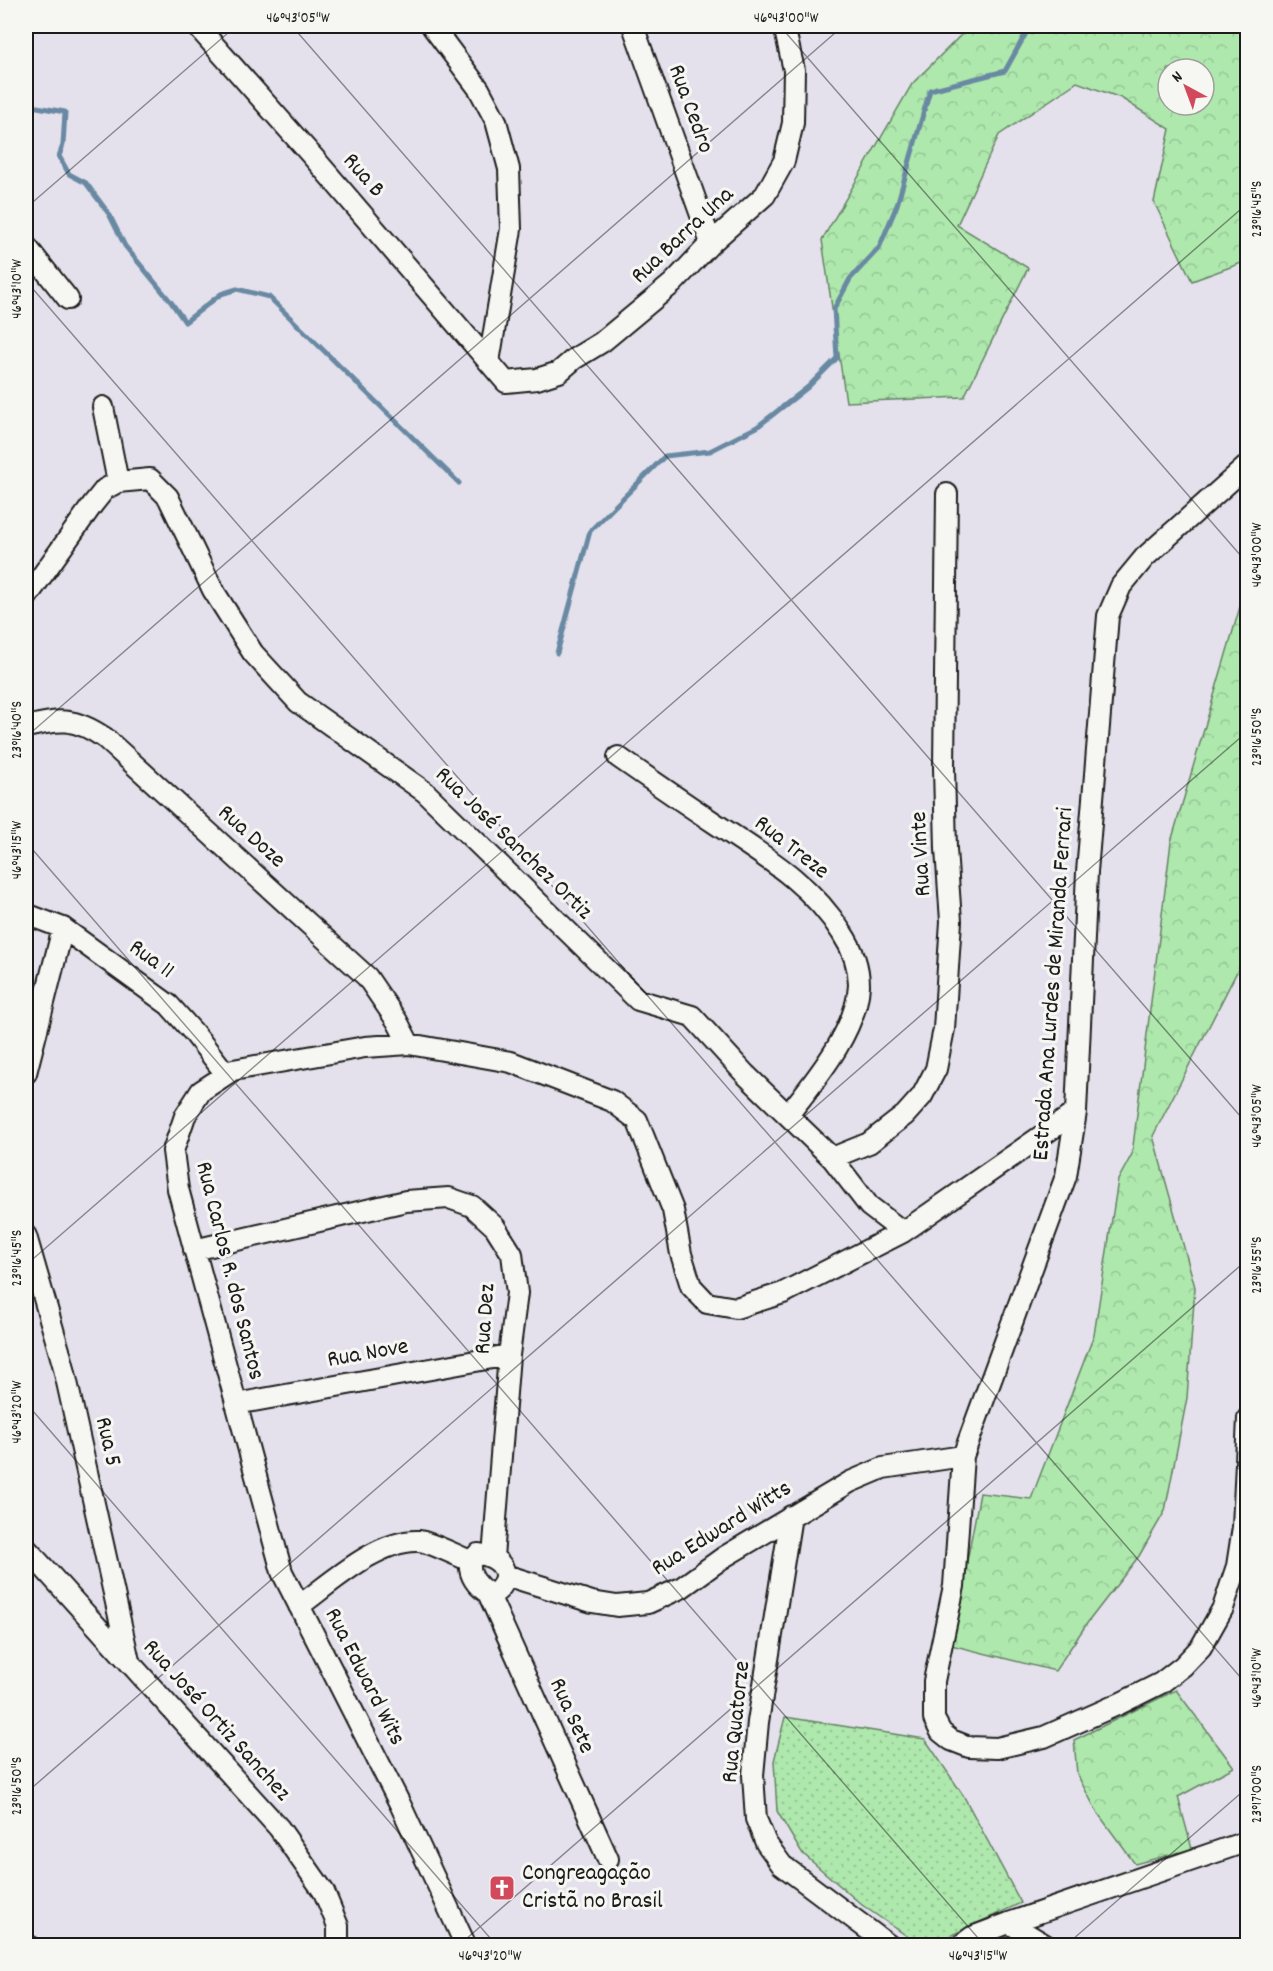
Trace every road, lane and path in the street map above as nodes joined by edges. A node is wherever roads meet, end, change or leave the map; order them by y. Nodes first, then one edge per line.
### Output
1 (197, 26) edge
2 (633, 26) edge
3 (784, 26) edge
4 (437, 28) edge
5 (711, 243) junction
6 (26, 246) edge
7 (68, 300) dead end
8 (489, 362) junction
9 (103, 407) dead end
10 (1248, 465) edge
11 (118, 482) junction
12 (947, 494) dead end
13 (26, 598) edge
14 (26, 727) edge
15 (618, 758) dead end
16 (26, 914) edge
17 (63, 928) junction
18 (410, 1044) junction
19 (26, 1073) edge
20 (226, 1074) junction
21 (1076, 1112) junction
22 (788, 1115) junction
23 (832, 1158) junction
24 (903, 1232) junction
25 (26, 1236) edge
26 (194, 1250) junction
27 (509, 1355) junction
28 (236, 1404) junction
29 (1248, 1418) edge
30 (963, 1456) junction
31 (791, 1516) junction
32 (26, 1548) edge
33 (494, 1557) junction
34 (470, 1561) junction
35 (505, 1575) junction
36 (488, 1593) junction
37 (299, 1606) junction
38 (130, 1662) junction
39 (1248, 1841) edge
40 (608, 1859) dead end
41 (1009, 1923) junction
42 (338, 1946) edge
43 (466, 1946) edge
44 (890, 1946) edge
45 (960, 1946) edge
46 (1047, 1946) edge

1 - 8 street, Rua B
2 - 5 street, Rua Cedro
3 - 5 street, Rua Barra Una
4 - 8 street
5 - 8 street, Rua Barra Una
6 - 7 street
9 - 11 street
10 - 21 street, Estrada Ana Lurdes de Miranda Ferrari
11 - 13 street
11 - 22 street, Rua José Sanchez Ortiz
12 - 23 street, Rua Vinte
14 - 18 street, Rua Doze
15 - 22 street, Rua Treze
16 - 17 street, Rua 11
17 - 19 street
17 - 20 street, Rua 11
18 - 20 street, Rua Carlos R. dos Santos
18 - 24 street, Rua Carlos R. dos Santos
20 - 26 street, Rua Carlos R. dos Santos
21 - 24 street, Rua Carlos R. dos Santos
21 - 30 street, Estrada Ana Lurdes de Miranda Ferrari
22 - 23 street, Rua José Sanchez Ortiz
23 - 24 street, Rua José Sanchez Ortiz
25 - 38 street, Rua 5
26 - 27 street, Rua Dez
26 - 28 street, Rua Carlos R. dos Santos
27 - 28 street, Rua Nove
27 - 33 street, Rua Dez
28 - 37 street, Rua Carlos R. dos Santos
29 - 30 street, Estrada Ana Lurdes de Miranda Ferrari
30 - 31 street, Rua Edward Witts
31 - 35 street, Rua Edward Witts
31 - 44 street, Rua Quatorze
32 - 38 street, Rua José Ortiz Sanchez
33 - 34 street
33 - 35 street
34 - 36 street
34 - 37 street, Rua Edward Wits
35 - 36 street
36 - 40 street, Rua Sete
37 - 43 street, Rua Edward Wits
38 - 42 street, Rua José Ortiz Sanchez
39 - 41 street
41 - 45 street
41 - 46 street

